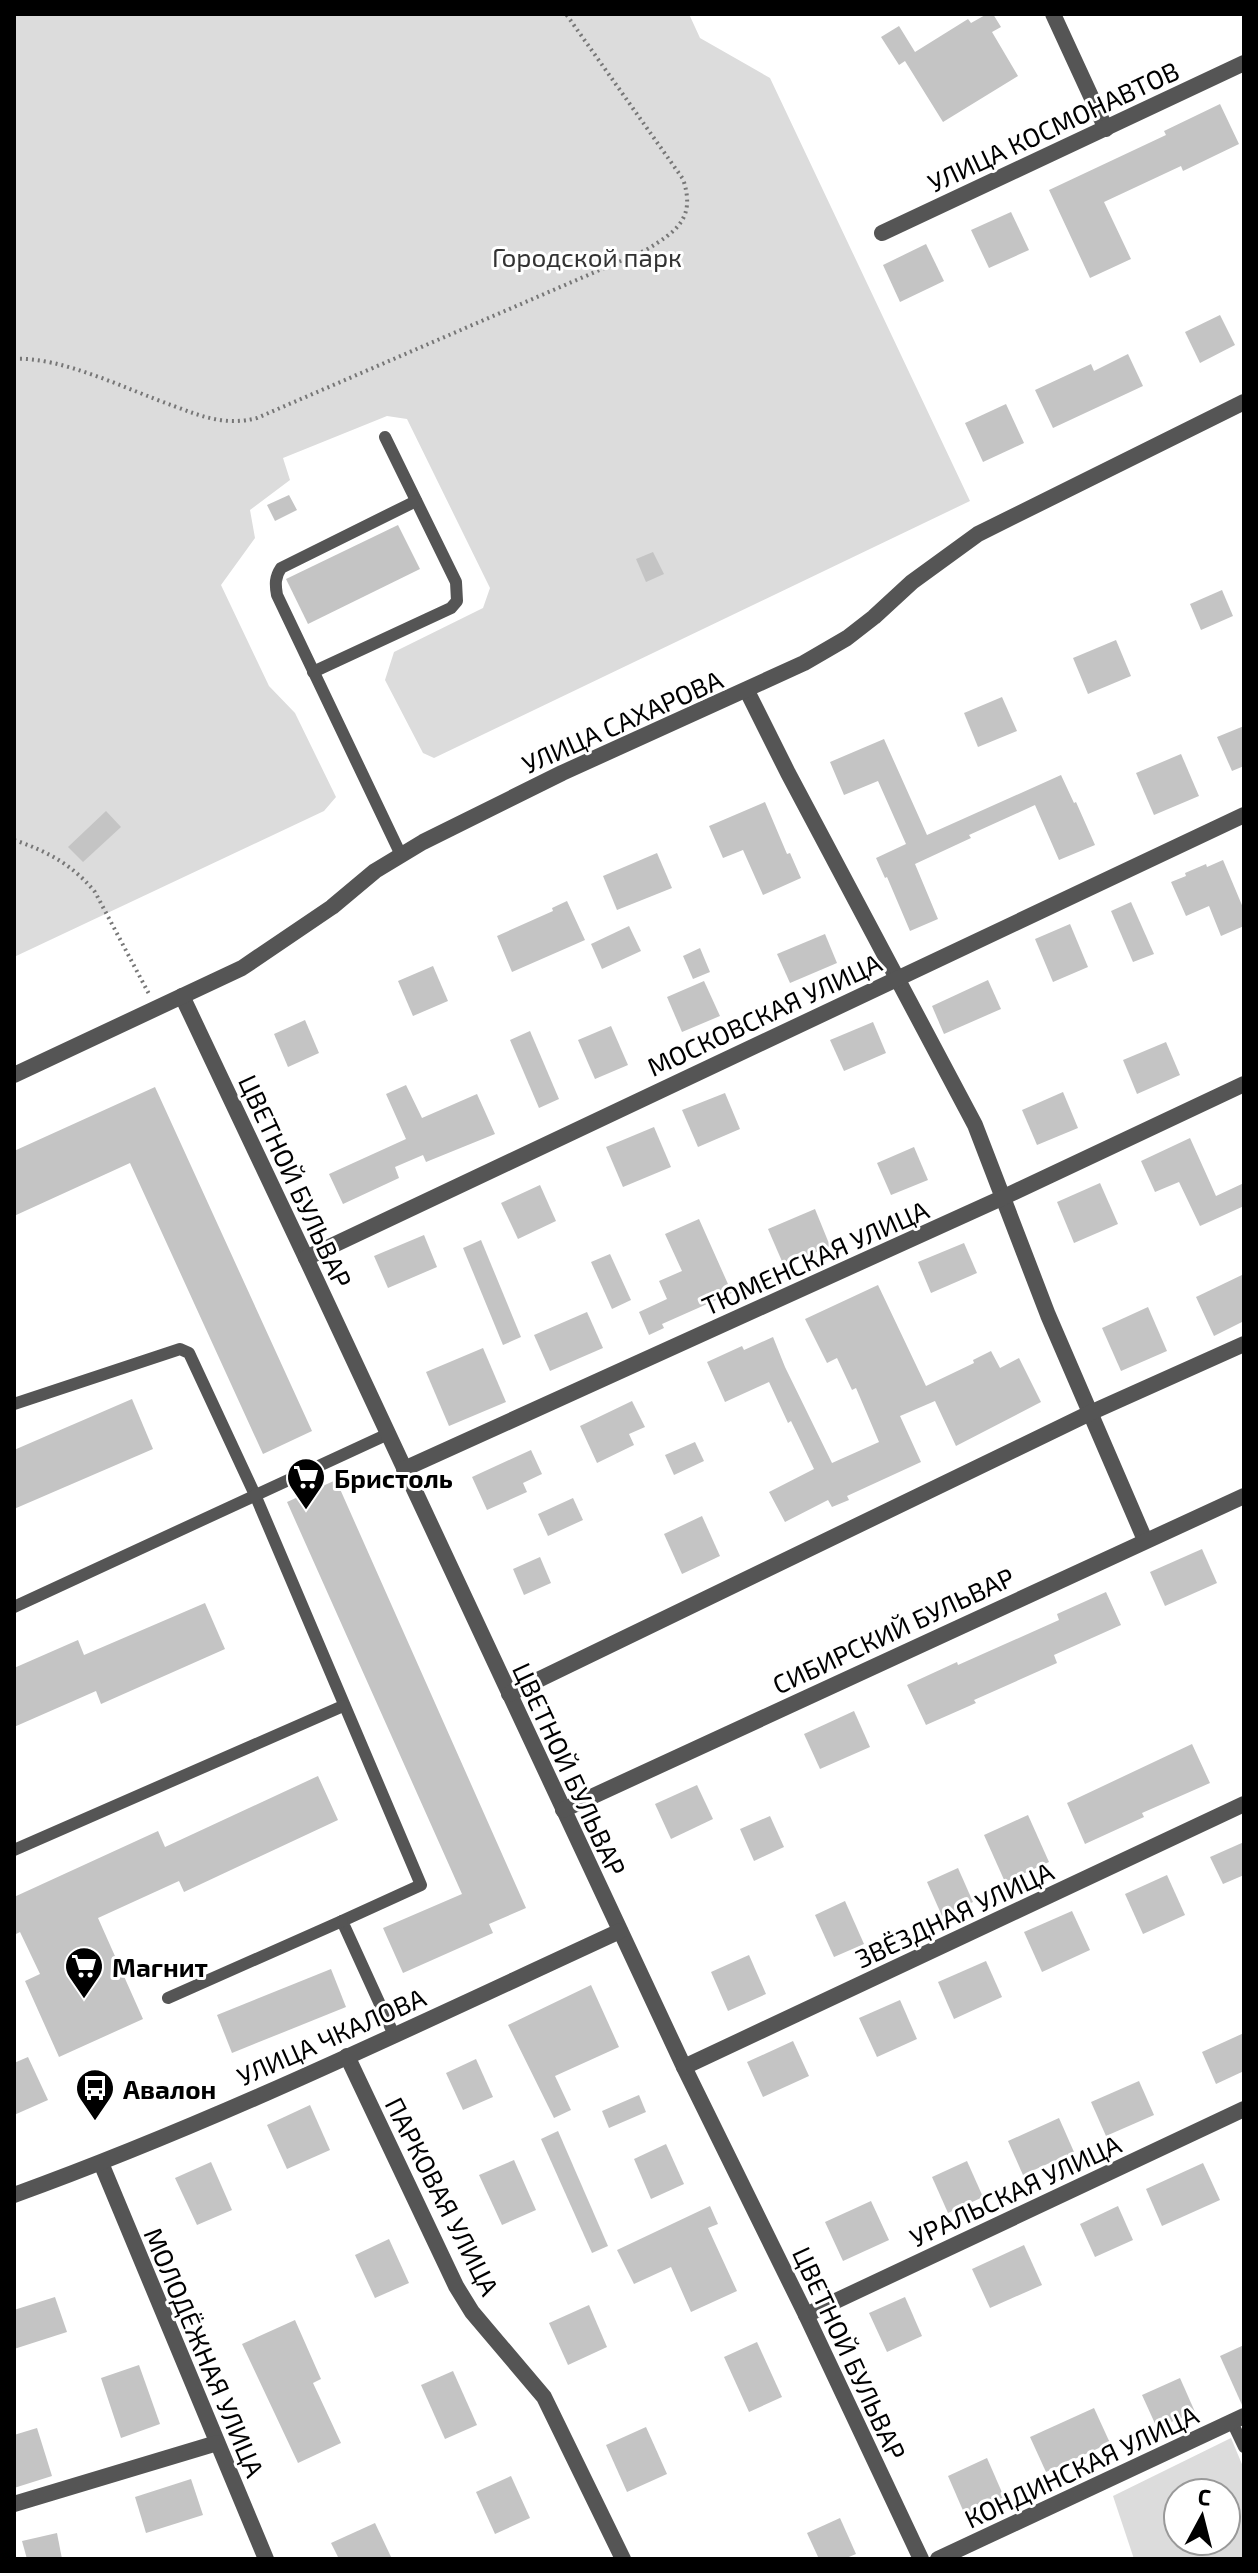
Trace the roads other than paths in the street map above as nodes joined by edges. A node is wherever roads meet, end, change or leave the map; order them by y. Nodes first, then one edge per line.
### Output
1 (1053, 14) edge
2 (1244, 63) edge
3 (1106, 129) junction
4 (882, 233) dead end
5 (1244, 402) edge
6 (385, 437) dead end
7 (416, 501) junction
8 (313, 672) junction
9 (747, 691) junction
10 (1244, 815) edge
11 (401, 855) junction
12 (896, 978) junction
13 (182, 996) junction
14 (14, 1075) edge
15 (1244, 1084) edge
16 (1004, 1197) junction
17 (306, 1258) junction
18 (1244, 1344) edge
19 (14, 1404) edge
20 (1090, 1413) junction
21 (388, 1434) junction
22 (404, 1469) junction
23 (1244, 1496) edge
24 (256, 1497) junction
25 (1145, 1540) junction
26 (14, 1607) edge
27 (509, 1694) junction
28 (343, 1706) junction
29 (1244, 1804) edge
30 (563, 1810) junction
31 (14, 1850) edge
32 (342, 1921) junction
33 (620, 1931) junction
34 (168, 1998) dead end
35 (394, 2035) junction
36 (347, 2056) junction
37 (684, 2067) junction
38 (1244, 2109) edge
39 (101, 2163) junction
40 (14, 2195) edge
41 (806, 2315) junction
42 (1238, 2419) edge
43 (217, 2443) junction
44 (1244, 2447) edge
45 (14, 2504) edge
46 (266, 2559) edge
47 (623, 2559) edge
48 (921, 2559) edge
49 (938, 2559) edge

1 - 3 street
2 - 3 street, УЛИЦА КОСМОНАВТОВ
3 - 4 street, УЛИЦА КОСМОНАВТОВ
5 - 9 street, УЛИЦА САХАРОВА
6 - 7 lane
7 - 8 lane
7 - 8 lane
8 - 11 lane
9 - 11 street, УЛИЦА САХАРОВА
9 - 12 street
10 - 12 street, МОСКОВСКАЯ УЛИЦА
11 - 13 street, УЛИЦА САХАРОВА
12 - 16 street
12 - 17 street, МОСКОВСКАЯ УЛИЦА
13 - 14 street, УЛИЦА САХАРОВА
13 - 17 street, ЦВЕТНОЙ БУЛЬВАР
15 - 16 street, ТЮМЕНСКАЯ УЛИЦА
16 - 20 street
16 - 22 street, ТЮМЕНСКАЯ УЛИЦА
17 - 21 street, ЦВЕТНОЙ БУЛЬВАР
18 - 20 street
19 - 24 lane
20 - 25 street
20 - 27 street
21 - 22 street, ЦВЕТНОЙ БУЛЬВАР
21 - 24 lane
22 - 27 street, ЦВЕТНОЙ БУЛЬВАР
23 - 25 street, СИБИРСКИЙ БУЛЬВАР
24 - 26 lane
24 - 28 lane
25 - 30 street, СИБИРСКИЙ БУЛЬВАР
27 - 30 street, ЦВЕТНОЙ БУЛЬВАР
28 - 31 lane
28 - 32 lane
29 - 37 street, ЗВЁЗДНАЯ УЛИЦА
30 - 33 street, ЦВЕТНОЙ БУЛЬВАР
32 - 34 lane
32 - 35 lane
33 - 35 street, УЛИЦА ЧКАЛОВА
33 - 37 street, ЦВЕТНОЙ БУЛЬВАР
35 - 36 street, УЛИЦА ЧКАЛОВА
36 - 39 street, УЛИЦА ЧКАЛОВА
36 - 47 street, ПАРКОВАЯ УЛИЦА
37 - 41 street, ЦВЕТНОЙ БУЛЬВАР
38 - 41 street, УРАЛЬСКАЯ УЛИЦА
39 - 40 street, УЛИЦА ЧКАЛОВА
39 - 43 street, МОЛОДЁЖНАЯ УЛИЦА
41 - 48 street, ЦВЕТНОЙ БУЛЬВАР
42 - 44 lane
42 - 49 street, КОНДИНСКАЯ УЛИЦА
43 - 45 street
43 - 46 street, МОЛОДЁЖНАЯ УЛИЦА

